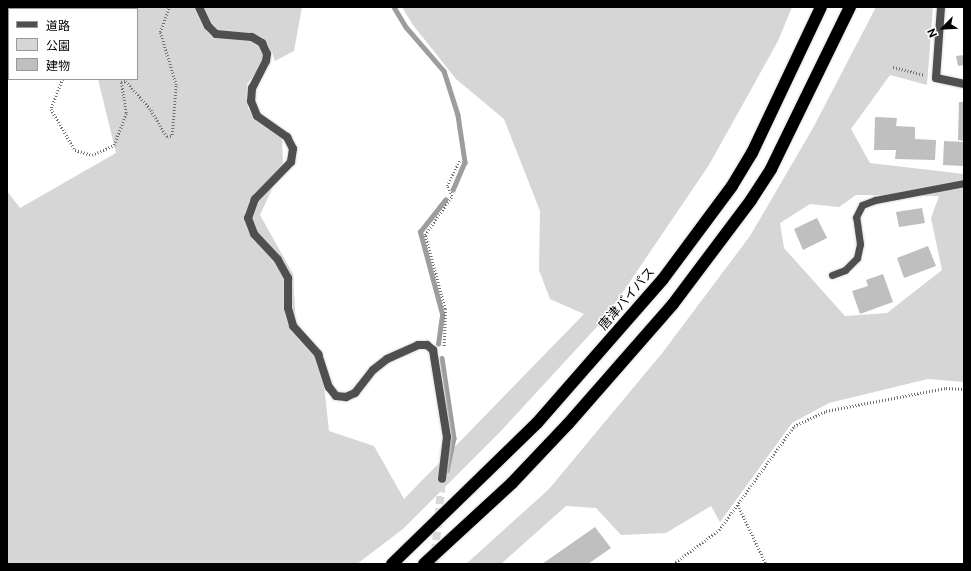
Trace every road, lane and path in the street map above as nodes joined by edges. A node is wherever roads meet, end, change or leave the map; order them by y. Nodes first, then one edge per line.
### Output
1 (169, 7) edge
2 (199, 7) edge
3 (821, 7) edge
4 (850, 7) edge
5 (941, 7) edge
6 (893, 67) dead end
7 (936, 78) junction
8 (63, 80) edge
9 (964, 84) edge
10 (459, 161) dead end
11 (964, 183) edge
12 (832, 275) dead end
13 (433, 350) junction
14 (964, 389) edge
15 (442, 479) tunnel mouth
16 (738, 505) junction
17 (392, 564) edge
18 (424, 564) edge
19 (673, 564) edge
20 (766, 564) edge

1 - 8 path
2 - 13 street
3 - 17 highway, 唐津バイパス
4 - 18 highway
5 - 7 street
6 - 7 path
7 - 9 street
10 - 13 path
11 - 12 lane
13 - 15 street
14 - 16 path
16 - 19 path
16 - 20 path

